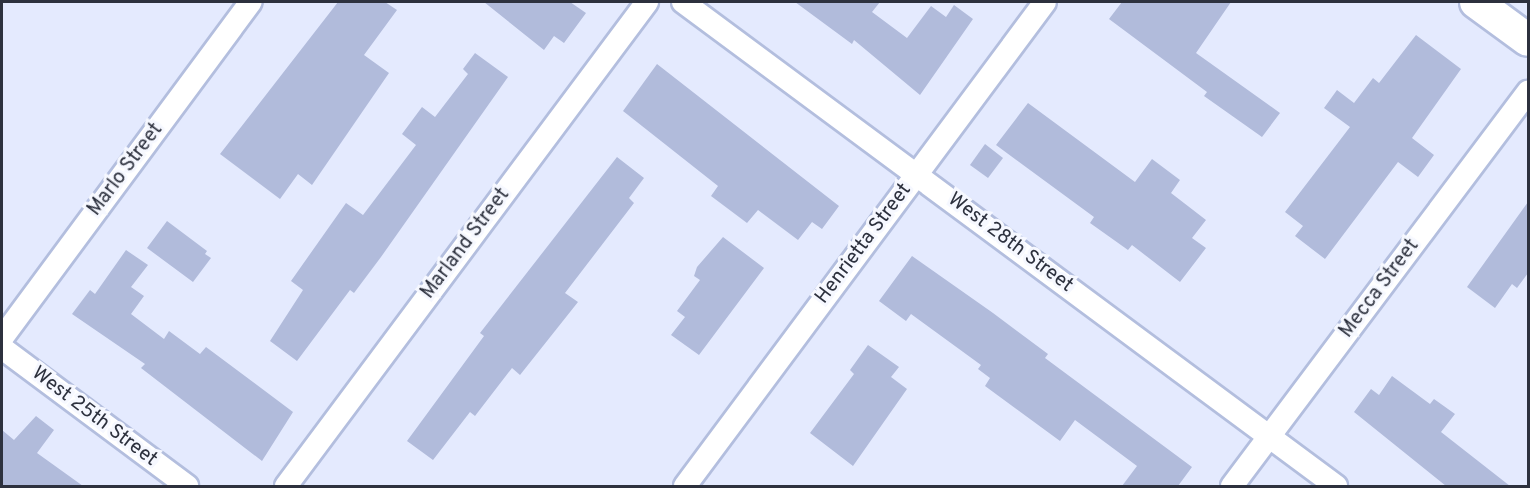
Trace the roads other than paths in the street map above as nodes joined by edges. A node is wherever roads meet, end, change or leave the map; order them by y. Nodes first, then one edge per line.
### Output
1 (251, 2) edge
2 (647, 2) edge
3 (683, 2) edge
4 (1045, 2) edge
5 (1476, 2) edge
6 (1528, 40) edge
7 (1528, 92) edge
8 (917, 173) junction
9 (2, 338) edge
10 (2, 348) edge
11 (1268, 436) junction
12 (187, 486) edge
13 (286, 486) edge
14 (685, 486) edge
15 (1232, 486) edge
16 (1336, 486) edge

1 - 9 street, Marlo Street
2 - 13 street, Marland Street
3 - 8 street, West 28th Street
4 - 8 street, Henrietta Street
5 - 6 street
7 - 11 street, Mecca Street
8 - 11 street, West 28th Street
8 - 14 street, Henrietta Street
10 - 12 street, West 25th Street
11 - 15 street, Mecca Street
11 - 16 street, West 28th Street

